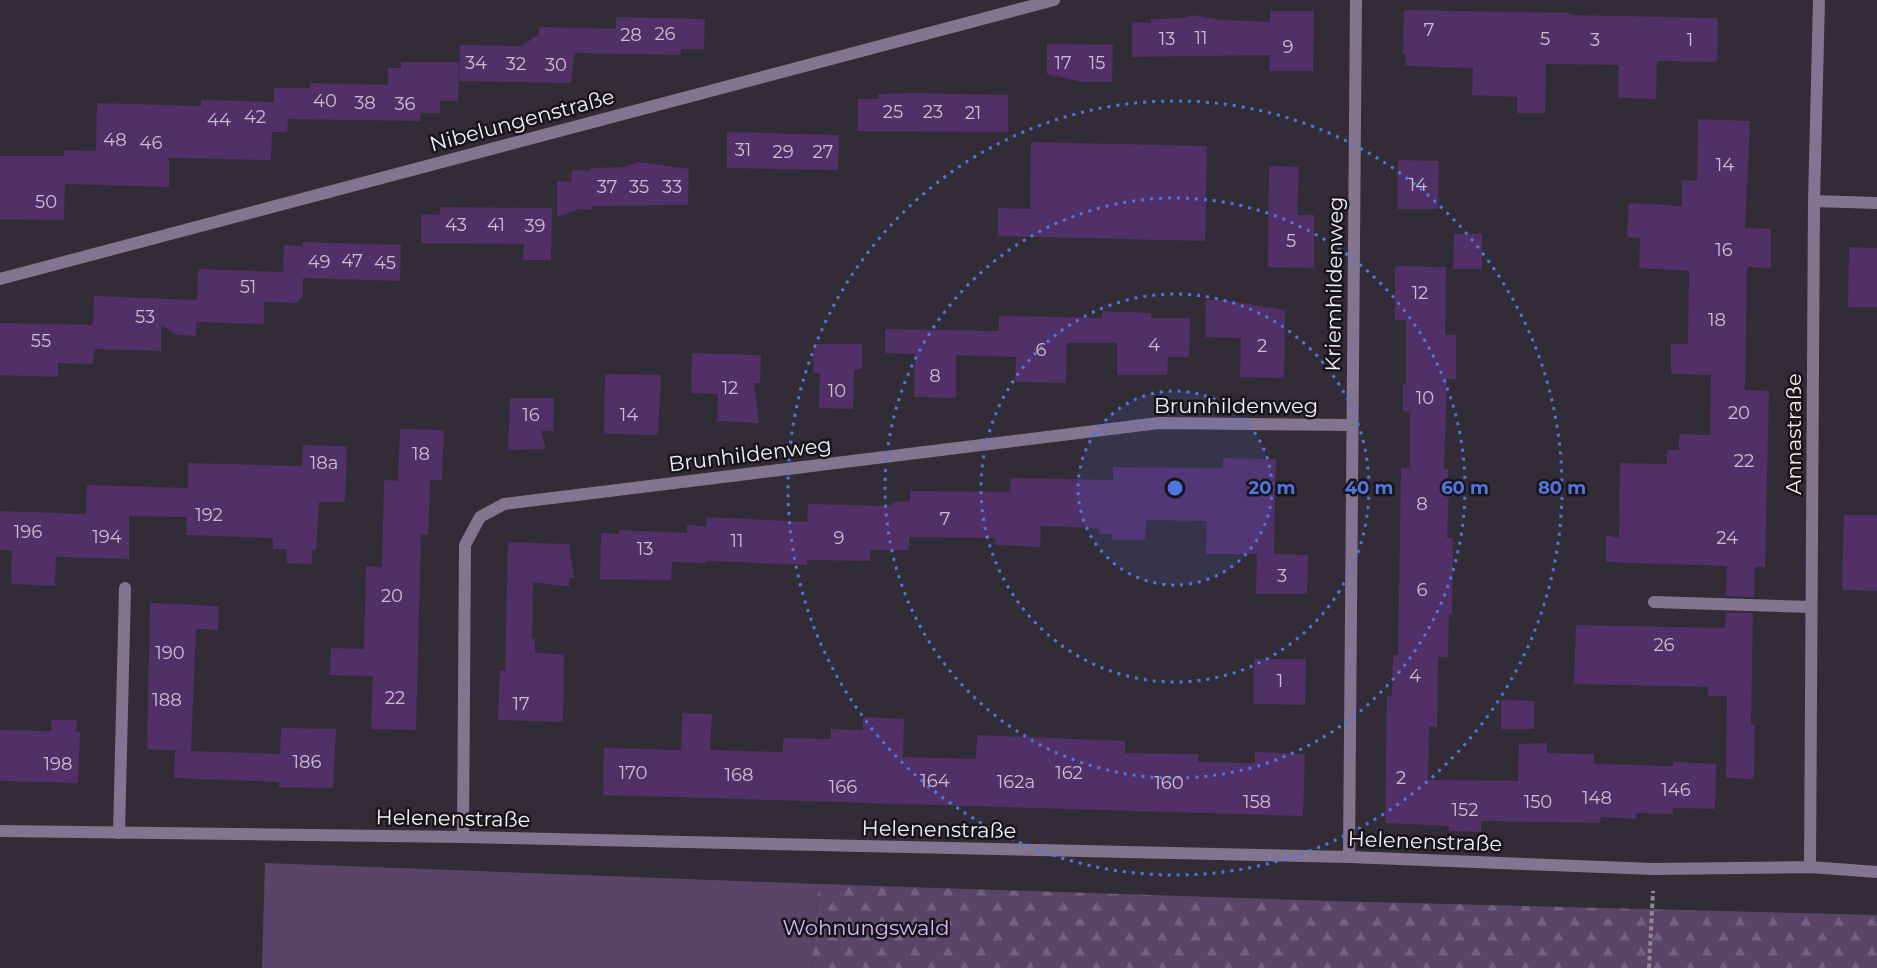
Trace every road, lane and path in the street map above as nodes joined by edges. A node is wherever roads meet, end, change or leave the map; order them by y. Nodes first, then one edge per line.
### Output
1 (1054, 0) edge
2 (1356, 0) edge
3 (1819, 0) edge
4 (1814, 201) junction
5 (1877, 203) edge
6 (0, 279) edge
7 (1352, 425) junction
8 (125, 588) dead end
9 (1654, 602) dead end
10 (1811, 606) junction
11 (0, 831) edge
12 (119, 833) junction
13 (463, 837) junction
14 (1348, 857) junction
15 (1810, 867) junction
16 (1654, 869) junction
17 (1877, 872) edge
18 (1649, 968) edge

1 - 6 street, Nibelungenstraße
2 - 7 street, Kriemhildenweg
3 - 4 street, Annastraße
4 - 5 street
4 - 10 street, Annastraße
7 - 13 street, Brunhildenweg
7 - 14 street, Kriemhildenweg
8 - 12 street
9 - 10 street
10 - 15 street, Annastraße
11 - 12 street, Helenenstraße
12 - 13 street, Helenenstraße
13 - 14 street, Helenenstraße
14 - 16 street, Helenenstraße
15 - 16 street, Helenenstraße
15 - 17 street, Helenenstraße
16 - 18 path

